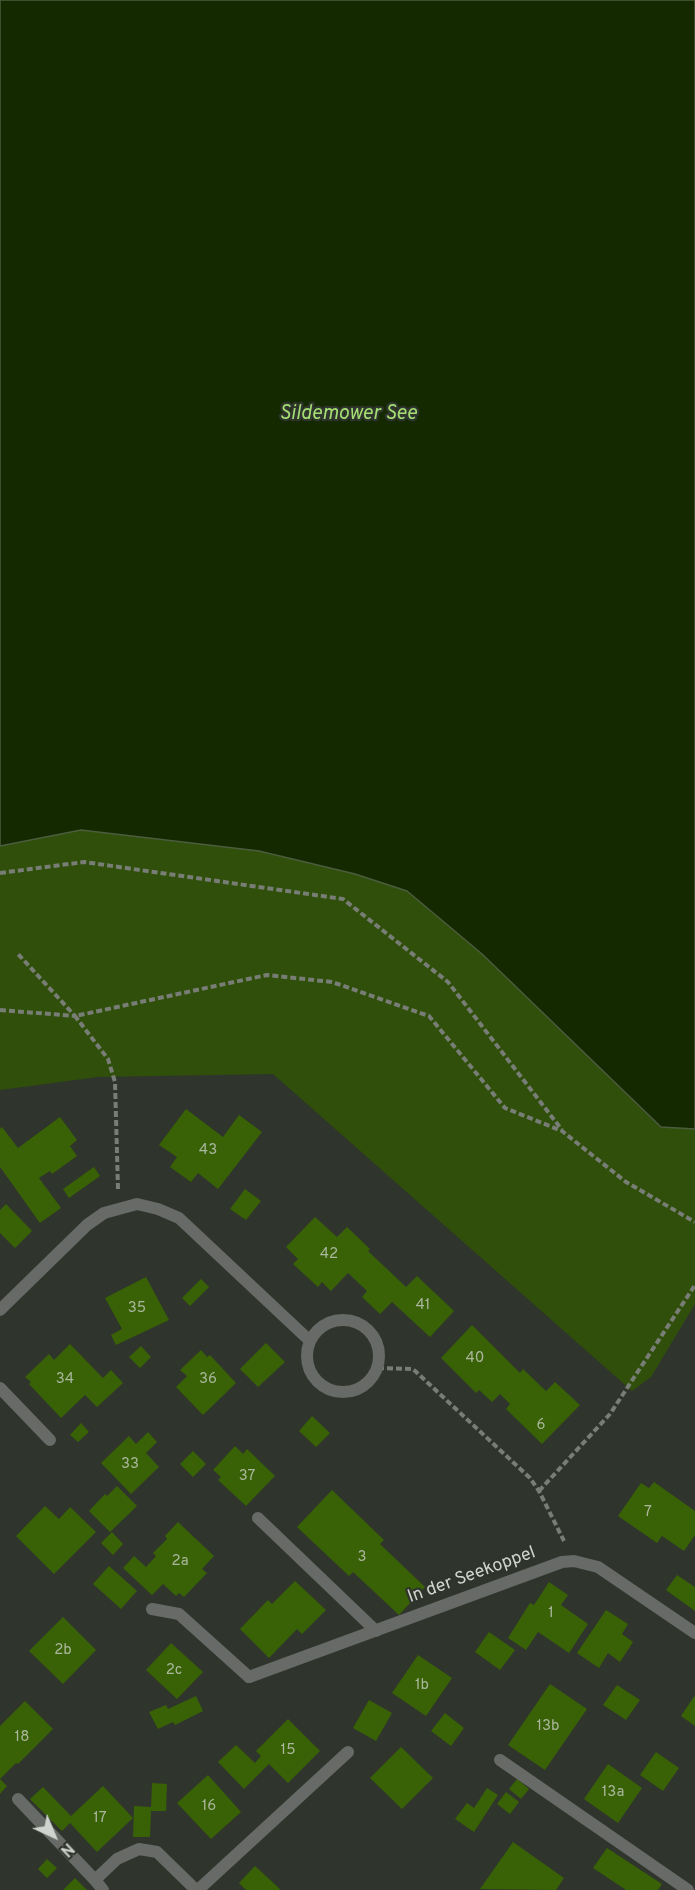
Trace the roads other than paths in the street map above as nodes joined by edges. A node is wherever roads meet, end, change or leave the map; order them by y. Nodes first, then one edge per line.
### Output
1 (0, 1310) edge
2 (310, 1341) junction
3 (0, 1388) edge
4 (50, 1440) dead end
5 (258, 1518) dead end
6 (152, 1609) dead end
7 (376, 1631) junction
8 (695, 1634) edge
9 (348, 1752) dead end
10 (500, 1760) dead end
11 (18, 1799) dead end
12 (95, 1880) junction
13 (103, 1890) edge
14 (197, 1890) edge
15 (688, 1890) edge

1 - 2 street
2 - 2 street
3 - 4 street
5 - 7 street
6 - 7 street, In der Seekoppel
7 - 8 street, In der Seekoppel
9 - 14 street
10 - 15 street
11 - 12 street
12 - 13 street
12 - 14 street

